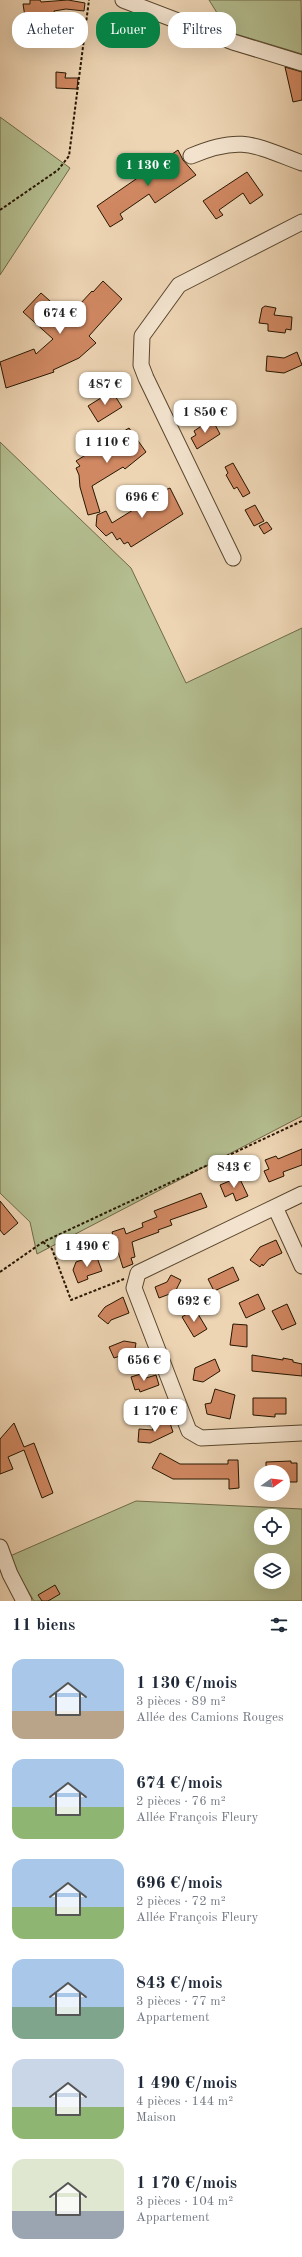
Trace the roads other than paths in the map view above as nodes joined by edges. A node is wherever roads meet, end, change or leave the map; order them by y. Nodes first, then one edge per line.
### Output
1 (124, 0) edge
2 (302, 63) edge
3 (191, 156) dead end
4 (302, 163) edge
5 (302, 222) edge
6 (233, 558) dead end
7 (302, 1194) edge
8 (275, 1207) junction
9 (302, 1266) edge
10 (302, 1433) edge
11 (0, 1547) edge
12 (24, 1601) edge

1 - 2 street
3 - 4 street
5 - 6 street
7 - 8 street
8 - 9 street
8 - 10 street
11 - 12 street

